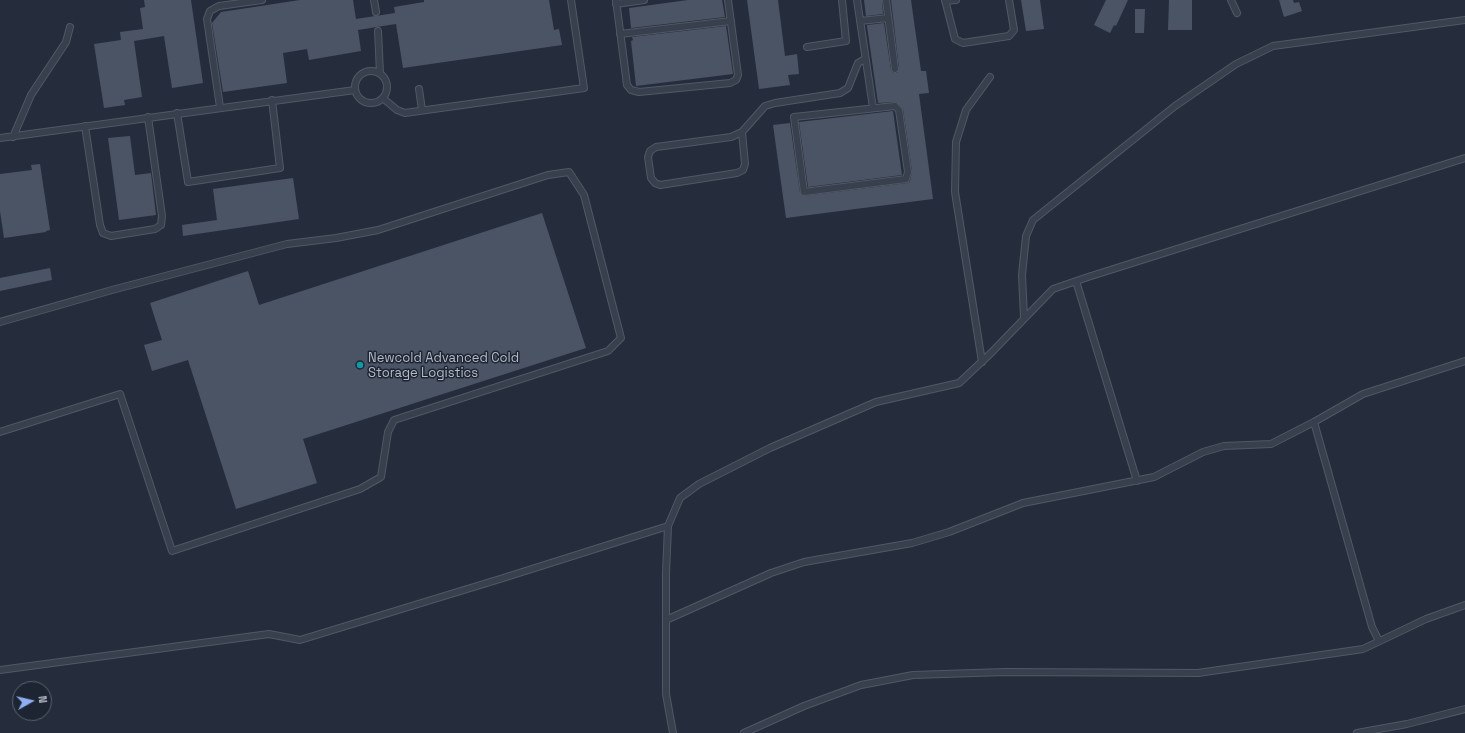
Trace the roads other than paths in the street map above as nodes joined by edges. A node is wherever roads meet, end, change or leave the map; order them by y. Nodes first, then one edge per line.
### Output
1 (262, 0) edge
2 (374, 0) edge
3 (571, 0) edge
4 (644, 0) edge
5 (728, 0) edge
6 (842, 0) edge
7 (857, 0) edge
8 (886, 0) edge
9 (956, 0) edge
10 (1009, 0) edge
11 (1231, 0) edge
12 (945, 1) edge
13 (616, 2) edge
14 (376, 12) dead end
15 (1237, 13) dead end
16 (888, 18) junction
17 (731, 20) junction
18 (1465, 20) edge
19 (860, 21) junction
20 (70, 27) dead end
21 (378, 31) dead end
22 (620, 34) junction
23 (807, 47) dead end
24 (865, 59) junction
25 (895, 69) dead end
26 (380, 73) junction
27 (990, 77) dead end
28 (419, 89) dead end
29 (355, 90) junction
30 (384, 99) junction
31 (272, 100) junction
32 (220, 107) junction
33 (873, 108) junction
34 (422, 110) junction
35 (177, 114) junction
36 (148, 118) junction
37 (85, 126) junction
38 (742, 132) junction
39 (13, 137) junction
40 (0, 138) edge
41 (1465, 158) edge
42 (1076, 281) junction
43 (1024, 318) junction
44 (0, 322) edge
45 (1465, 361) edge
46 (982, 362) junction
47 (1314, 422) junction
48 (0, 432) edge
49 (1137, 481) junction
50 (668, 526) junction
51 (1465, 605) edge
52 (666, 620) junction
53 (1379, 641) junction
54 (0, 670) edge
55 (1465, 709) edge
56 (673, 733) edge
57 (744, 733) edge
58 (1357, 733) edge

1 - 32 lane
2 - 14 lane
3 - 34 lane
4 - 13 lane
5 - 17 lane
6 - 23 lane
7 - 19 lane
8 - 16 lane
9 - 12 lane
10 - 12 lane
11 - 15 lane
13 - 22 lane
16 - 19 lane
16 - 25 lane
17 - 22 lane
17 - 22 lane
18 - 43 lane
19 - 24 lane
20 - 39 lane
21 - 26 lane
24 - 33 lane
24 - 38 lane
26 - 29 lane
26 - 30 lane
27 - 46 lane
28 - 34 lane
29 - 30 lane
29 - 31 lane
30 - 34 lane
31 - 32 lane
31 - 35 lane
32 - 35 lane
33 - 33 lane
35 - 36 lane
36 - 37 lane
36 - 37 lane
37 - 39 lane
38 - 38 lane
39 - 40 lane
41 - 42 lane
42 - 43 lane
42 - 49 lane
43 - 46 lane
44 - 48 lane
45 - 47 lane
46 - 50 lane
47 - 49 lane
47 - 53 lane
49 - 52 lane
50 - 52 lane
50 - 54 lane
51 - 53 lane
52 - 56 lane
53 - 57 lane
55 - 58 lane

